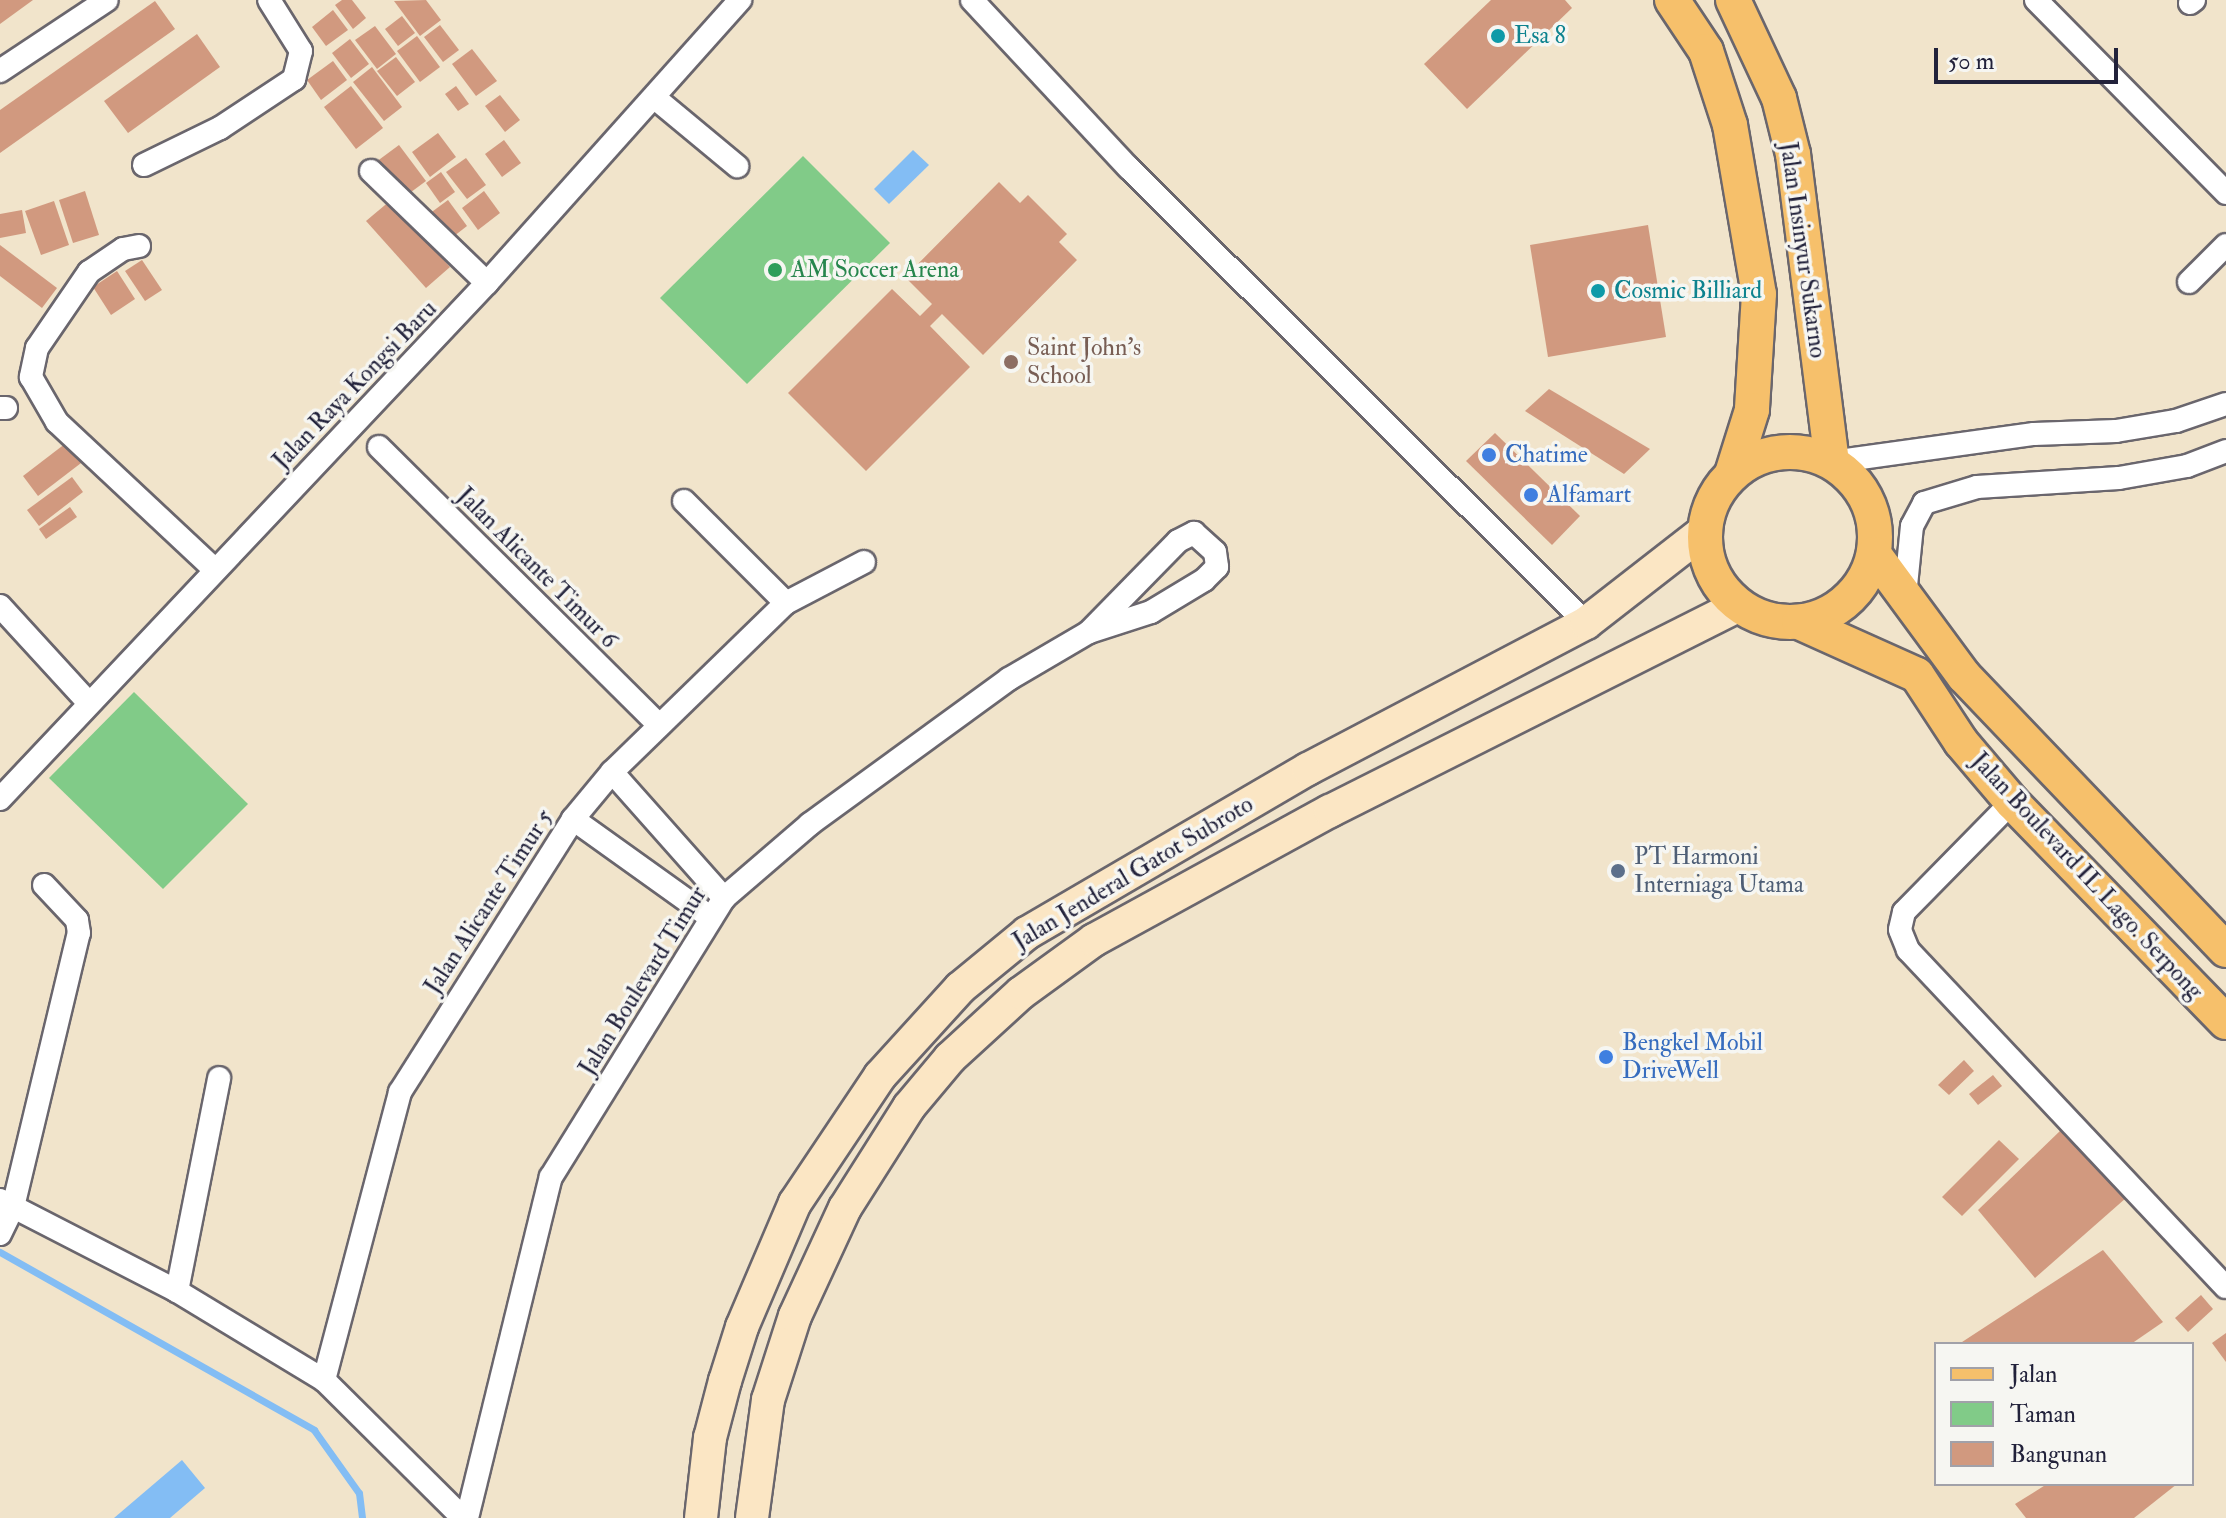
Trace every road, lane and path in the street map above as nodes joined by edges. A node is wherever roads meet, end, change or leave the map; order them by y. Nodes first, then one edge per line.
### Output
1 (107, 0) edge
2 (269, 0) edge
3 (740, 0) edge
4 (972, 0) edge
5 (1672, 0) edge
6 (1733, 0) edge
7 (2036, 0) edge
8 (0, 71) edge
9 (655, 98) junction
10 (144, 165) dead end
11 (737, 166) dead end
12 (371, 171) dead end
13 (2226, 193) edge
14 (2226, 245) edge
15 (139, 246) dead end
16 (2189, 282) dead end
17 (487, 283) junction
18 (2226, 404) edge
19 (379, 447) dead end
20 (2226, 451) edge
21 (1832, 462) junction
22 (1732, 474) junction
23 (684, 501) dead end
24 (1704, 531) junction
25 (1874, 554) junction
26 (864, 562) dead end
27 (215, 570) junction
28 (1905, 596) junction
29 (786, 603) junction
30 (0, 606) edge
31 (1738, 606) junction
32 (1799, 622) junction
33 (1586, 623) junction
34 (1089, 632) junction
35 (89, 703) junction
36 (659, 725) junction
37 (1308, 769) junction
38 (612, 772) junction
39 (0, 799) edge
40 (2012, 802) junction
41 (1330, 811) junction
42 (573, 819) junction
43 (44, 885) dead end
44 (724, 898) junction
45 (710, 917) junction
46 (2226, 950) edge
47 (2226, 1022) edge
48 (219, 1078) dead end
49 (816, 1168) junction
50 (856, 1194) junction
51 (5, 1215) edge
52 (2226, 1287) edge
53 (177, 1291) junction
54 (324, 1380) junction
55 (465, 1518) edge
56 (701, 1518) edge
57 (752, 1518) edge

1 - 8 street
2 - 10 street
3 - 9 street, Jalan Raya Kongsi Baru
4 - 33 street
5 - 22 main road, Jalan Insinyur Sukarno
6 - 21 main road, Jalan Insinyur Sukarno
7 - 13 street
9 - 11 street
9 - 17 street, Jalan Raya Kongsi Baru
12 - 17 street
14 - 16 street
15 - 27 street
17 - 27 street, Jalan Raya Kongsi Baru
18 - 21 street
19 - 36 street, Jalan Alicante Timur 6
20 - 28 street
21 - 22 main road
21 - 25 main road
22 - 24 main road
23 - 29 street
24 - 31 main road
24 - 33 street, Jalan Jenderal Gatot Subroto
25 - 28 main road, Jalan Boulevard IL Lago. Serpong
25 - 32 main road
26 - 29 street, Jalan Alicante Timur 5
27 - 35 street, Jalan Raya Kongsi Baru
28 - 46 main road, Jalan Boulevard IL Lago. Serpong
29 - 36 street, Jalan Alicante Timur 5
30 - 35 street
31 - 32 main road
31 - 41 street, Jalan Jenderal Gatot Subroto
32 - 40 main road, Jalan Boulevard IL Lago. Serpong
33 - 37 street, Jalan Jenderal Gatot Subroto
34 - 34 street, Jalan Boulevard Timur
34 - 44 street, Jalan Boulevard Timur
35 - 39 street, Jalan Raya Kongsi Baru
36 - 38 street, Jalan Alicante Timur 5
37 - 41 street
37 - 49 street, Jalan Jenderal Gatot Subroto
38 - 42 street, Jalan Alicante Timur 5
38 - 44 street
40 - 47 main road, Jalan Boulevard IL Lago. Serpong
40 - 52 street
41 - 50 street, Jalan Jenderal Gatot Subroto
42 - 45 street
42 - 54 street, Jalan Alicante Timur 5
43 - 51 street
44 - 45 street, Jalan Boulevard Timur
45 - 55 street, Jalan Boulevard Timur
48 - 53 street
49 - 50 street
49 - 56 street, Jalan Jenderal Gatot Subroto
50 - 57 street, Jalan Jenderal Gatot Subroto
51 - 53 street
53 - 54 street
54 - 55 street

